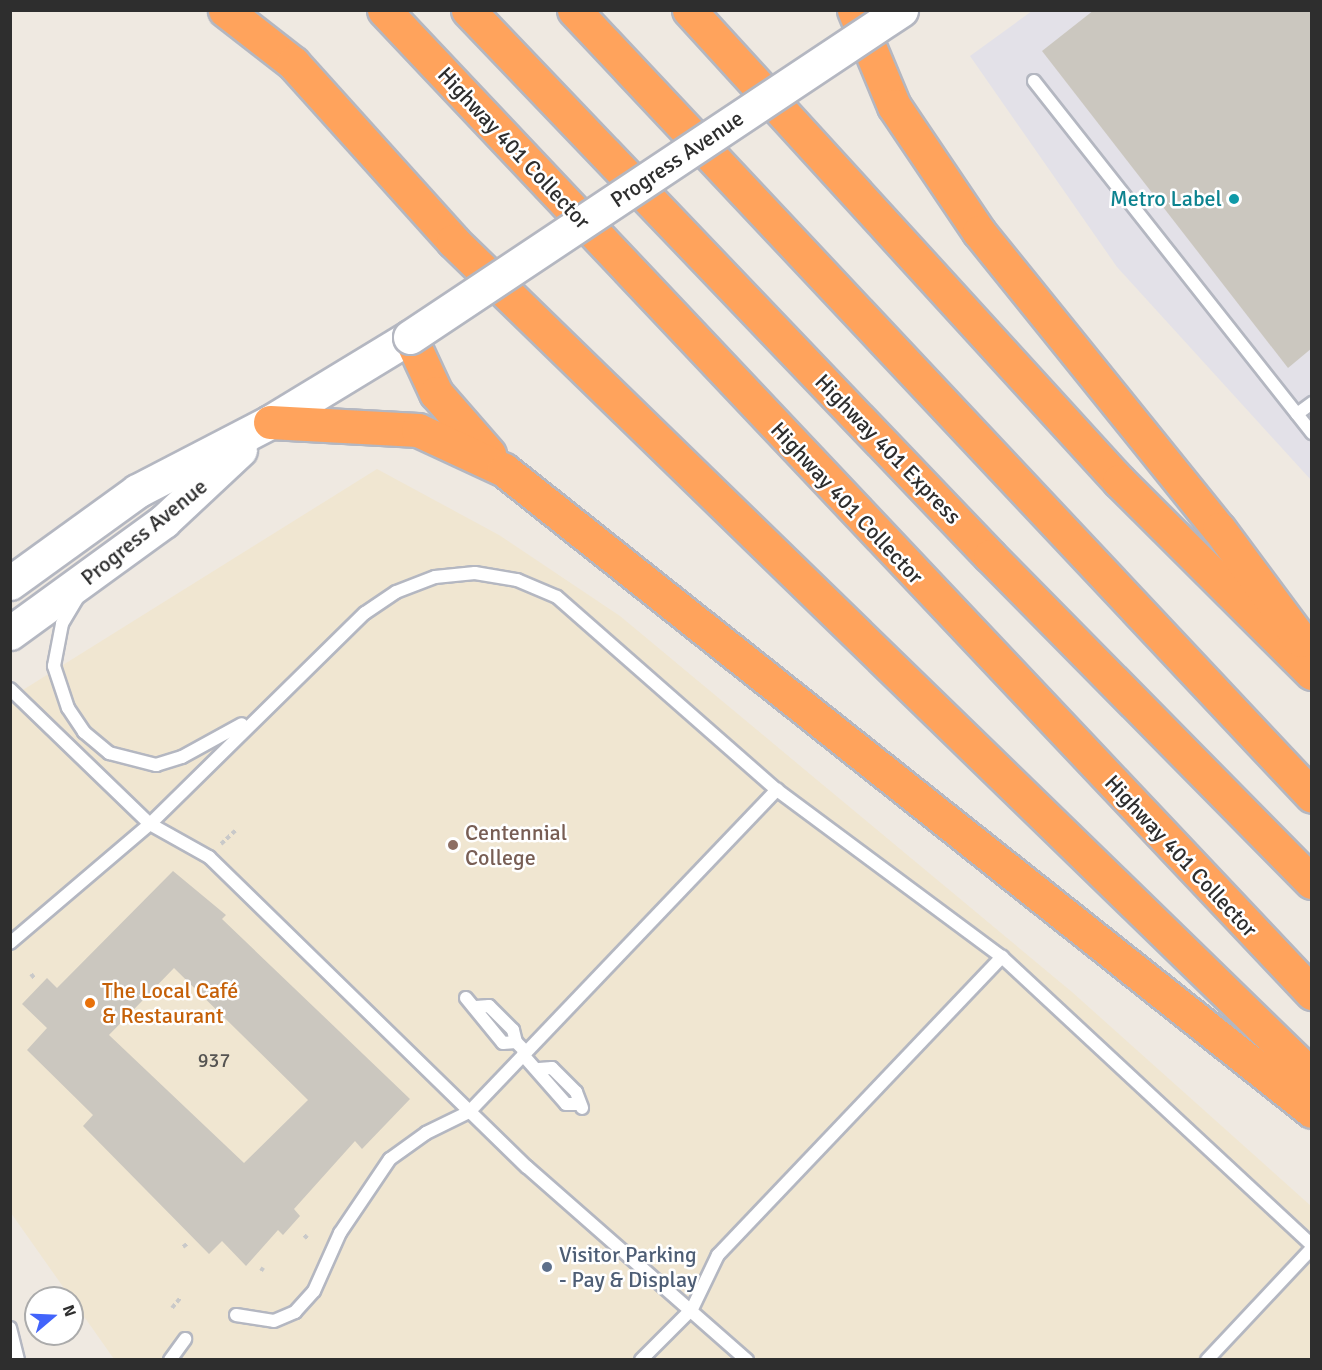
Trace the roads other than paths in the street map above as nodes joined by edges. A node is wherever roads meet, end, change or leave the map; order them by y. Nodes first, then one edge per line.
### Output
1 (225, 10) edge
2 (384, 10) edge
3 (468, 10) edge
4 (574, 10) edge
5 (689, 10) edge
6 (854, 10) edge
7 (901, 10) edge
8 (1034, 81) dead end
9 (410, 337) junction
10 (1311, 403) edge
11 (1297, 414) junction
12 (270, 422) junction
13 (1311, 433) edge
14 (504, 470) junction
15 (96, 572) junction
16 (10, 583) edge
17 (10, 633) edge
18 (1311, 653) edge
19 (1311, 673) edge
20 (10, 689) edge
21 (263, 711) junction
22 (777, 790) junction
23 (1311, 796) edge
24 (150, 824) junction
25 (1311, 882) edge
26 (10, 943) edge
27 (1002, 957) junction
28 (1311, 993) edge
29 (466, 998) dead end
30 (525, 1053) junction
31 (1311, 1076) edge
32 (580, 1106) dead end
33 (1311, 1111) edge
34 (469, 1112) junction
35 (1311, 1246) edge
36 (692, 1309) junction
37 (236, 1315) dead end
38 (10, 1328) edge
39 (185, 1339) dead end
40 (18, 1359) edge
41 (170, 1359) edge
42 (642, 1359) edge
43 (747, 1359) edge
44 (1207, 1359) edge

1 - 31 highway
2 - 28 highway, Highway 401 Collector
3 - 25 highway, Highway 401 Express
4 - 23 highway
5 - 19 highway
6 - 18 highway
7 - 9 main road, Progress Avenue, bridge
8 - 11 lane
9 - 12 main road, Progress Avenue
9 - 14 highway
10 - 11 lane
11 - 13 lane
12 - 14 highway
12 - 15 main road, Progress Avenue
12 - 16 main road, Progress Avenue
14 - 33 highway
15 - 17 main road, Progress Avenue
15 - 21 lane
20 - 24 lane
21 - 22 lane
21 - 24 lane
22 - 27 lane
22 - 30 lane
24 - 26 lane
24 - 34 lane
27 - 35 lane
27 - 36 lane
29 - 30 lane
30 - 32 lane
30 - 34 lane
34 - 36 lane
34 - 37 lane
35 - 44 lane
36 - 42 lane
36 - 43 lane
38 - 40 lane
39 - 41 lane

